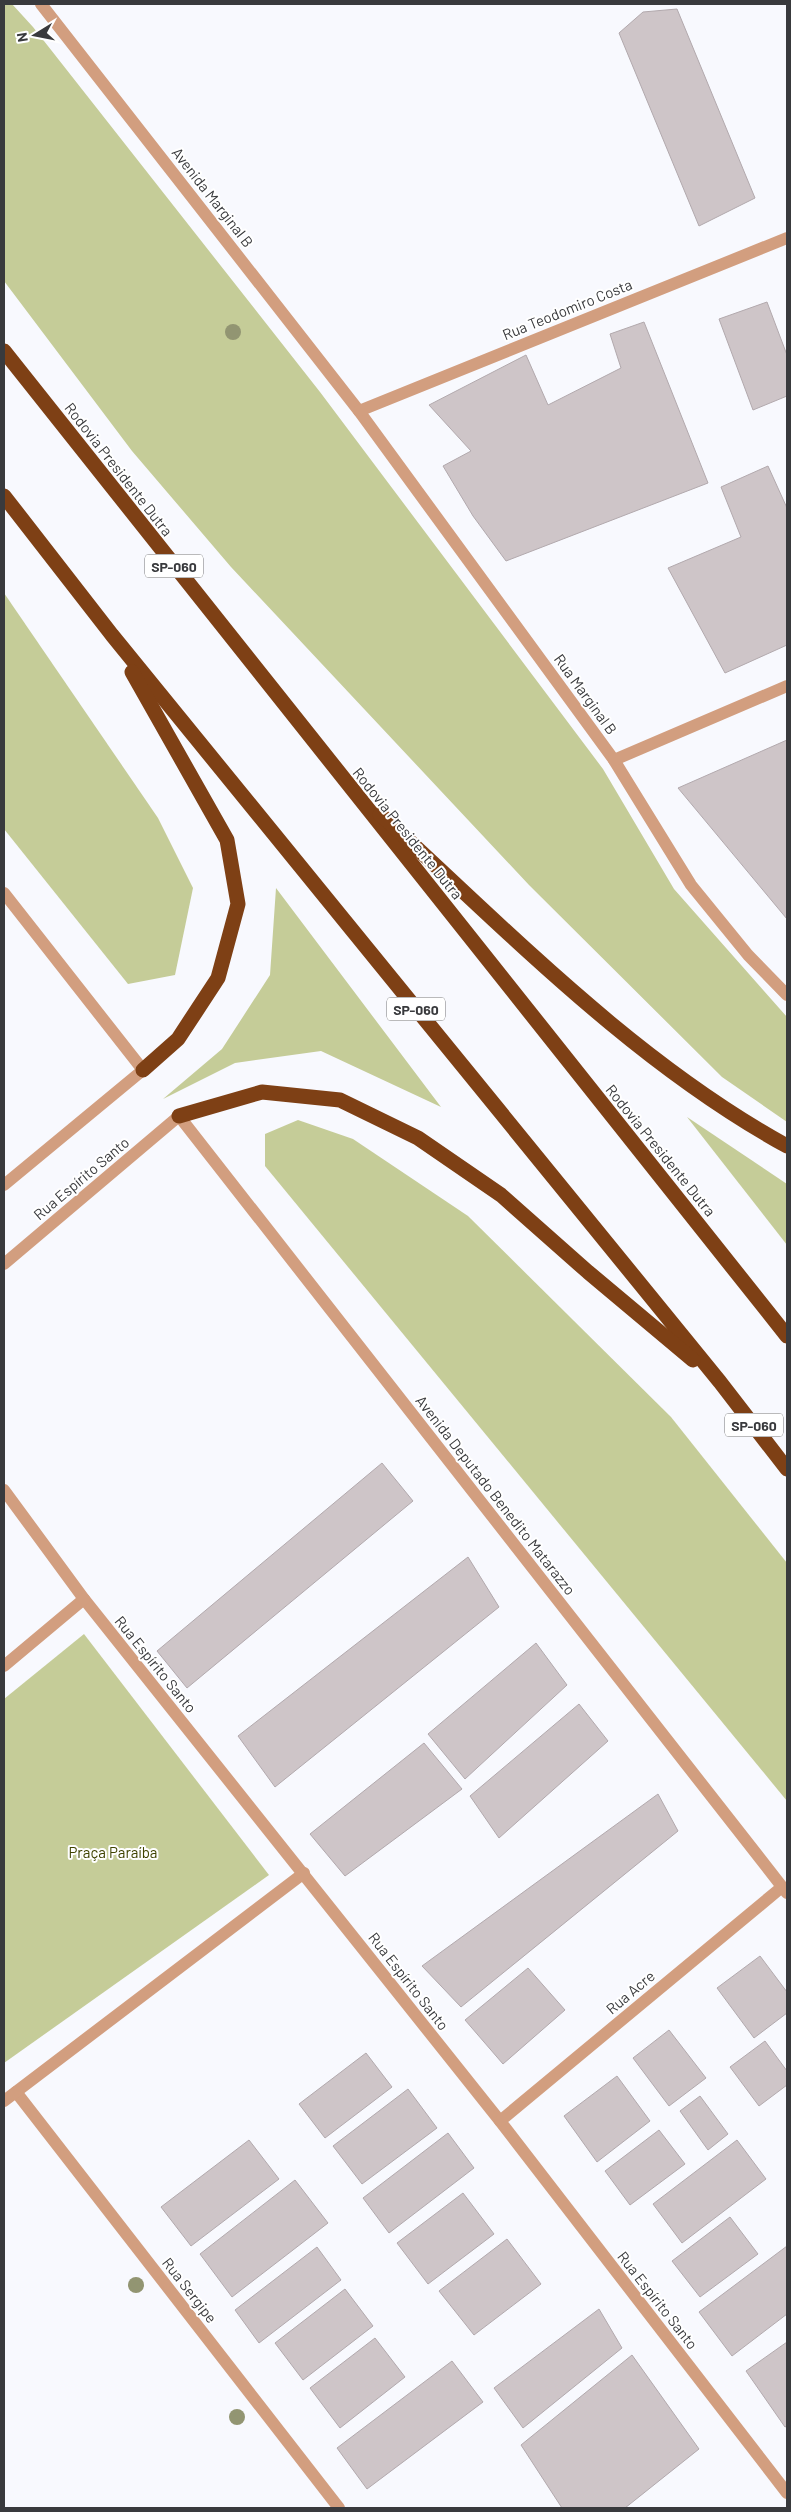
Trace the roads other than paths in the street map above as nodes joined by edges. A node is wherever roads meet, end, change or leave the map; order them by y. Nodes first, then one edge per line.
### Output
1 (41, 4) edge
2 (787, 238) edge
3 (4, 351) edge
4 (360, 410) junction
5 (4, 496) edge
6 (112, 635) junction
7 (787, 686) edge
8 (614, 760) junction
9 (344, 781) junction
10 (4, 893) edge
11 (787, 995) edge
12 (143, 1070) junction
13 (179, 1116) junction
14 (787, 1146) edge
15 (4, 1185) edge
16 (4, 1264) edge
17 (787, 1336) edge
18 (720, 1382) junction
19 (787, 1469) edge
20 (4, 1490) edge
21 (84, 1599) junction
22 (4, 1666) edge
23 (304, 1873) junction
24 (785, 1890) edge
25 (16, 2092) junction
26 (4, 2101) edge
27 (500, 2122) junction
28 (787, 2493) edge
29 (339, 2508) edge

1 - 4 street, Avenida Marginal B
2 - 4 street, Rua Teodomiro Costa
3 - 9 highway, Rodovia Presidente Dutra / SP-060
4 - 8 street, Rua Marginal B
5 - 6 highway, SP-060
6 - 12 highway
6 - 18 highway, SP-060
7 - 8 street
8 - 11 street, Rua Marginal B
9 - 14 highway
9 - 17 highway, Rodovia Presidente Dutra / SP-060
10 - 12 street
12 - 15 street
13 - 16 street, Rua Espírito Santo
13 - 18 highway
13 - 24 street, Avenida Deputado Benedito Matarazzo
18 - 19 highway, SP-060
20 - 21 street, Rua Espírito Santo
21 - 22 street
21 - 23 street, Rua Espírito Santo
23 - 25 street
23 - 27 street, Rua Espírito Santo
24 - 27 street, Rua Acre
25 - 26 street
25 - 29 street, Rua Sergipe
27 - 28 street, Rua Espírito Santo

